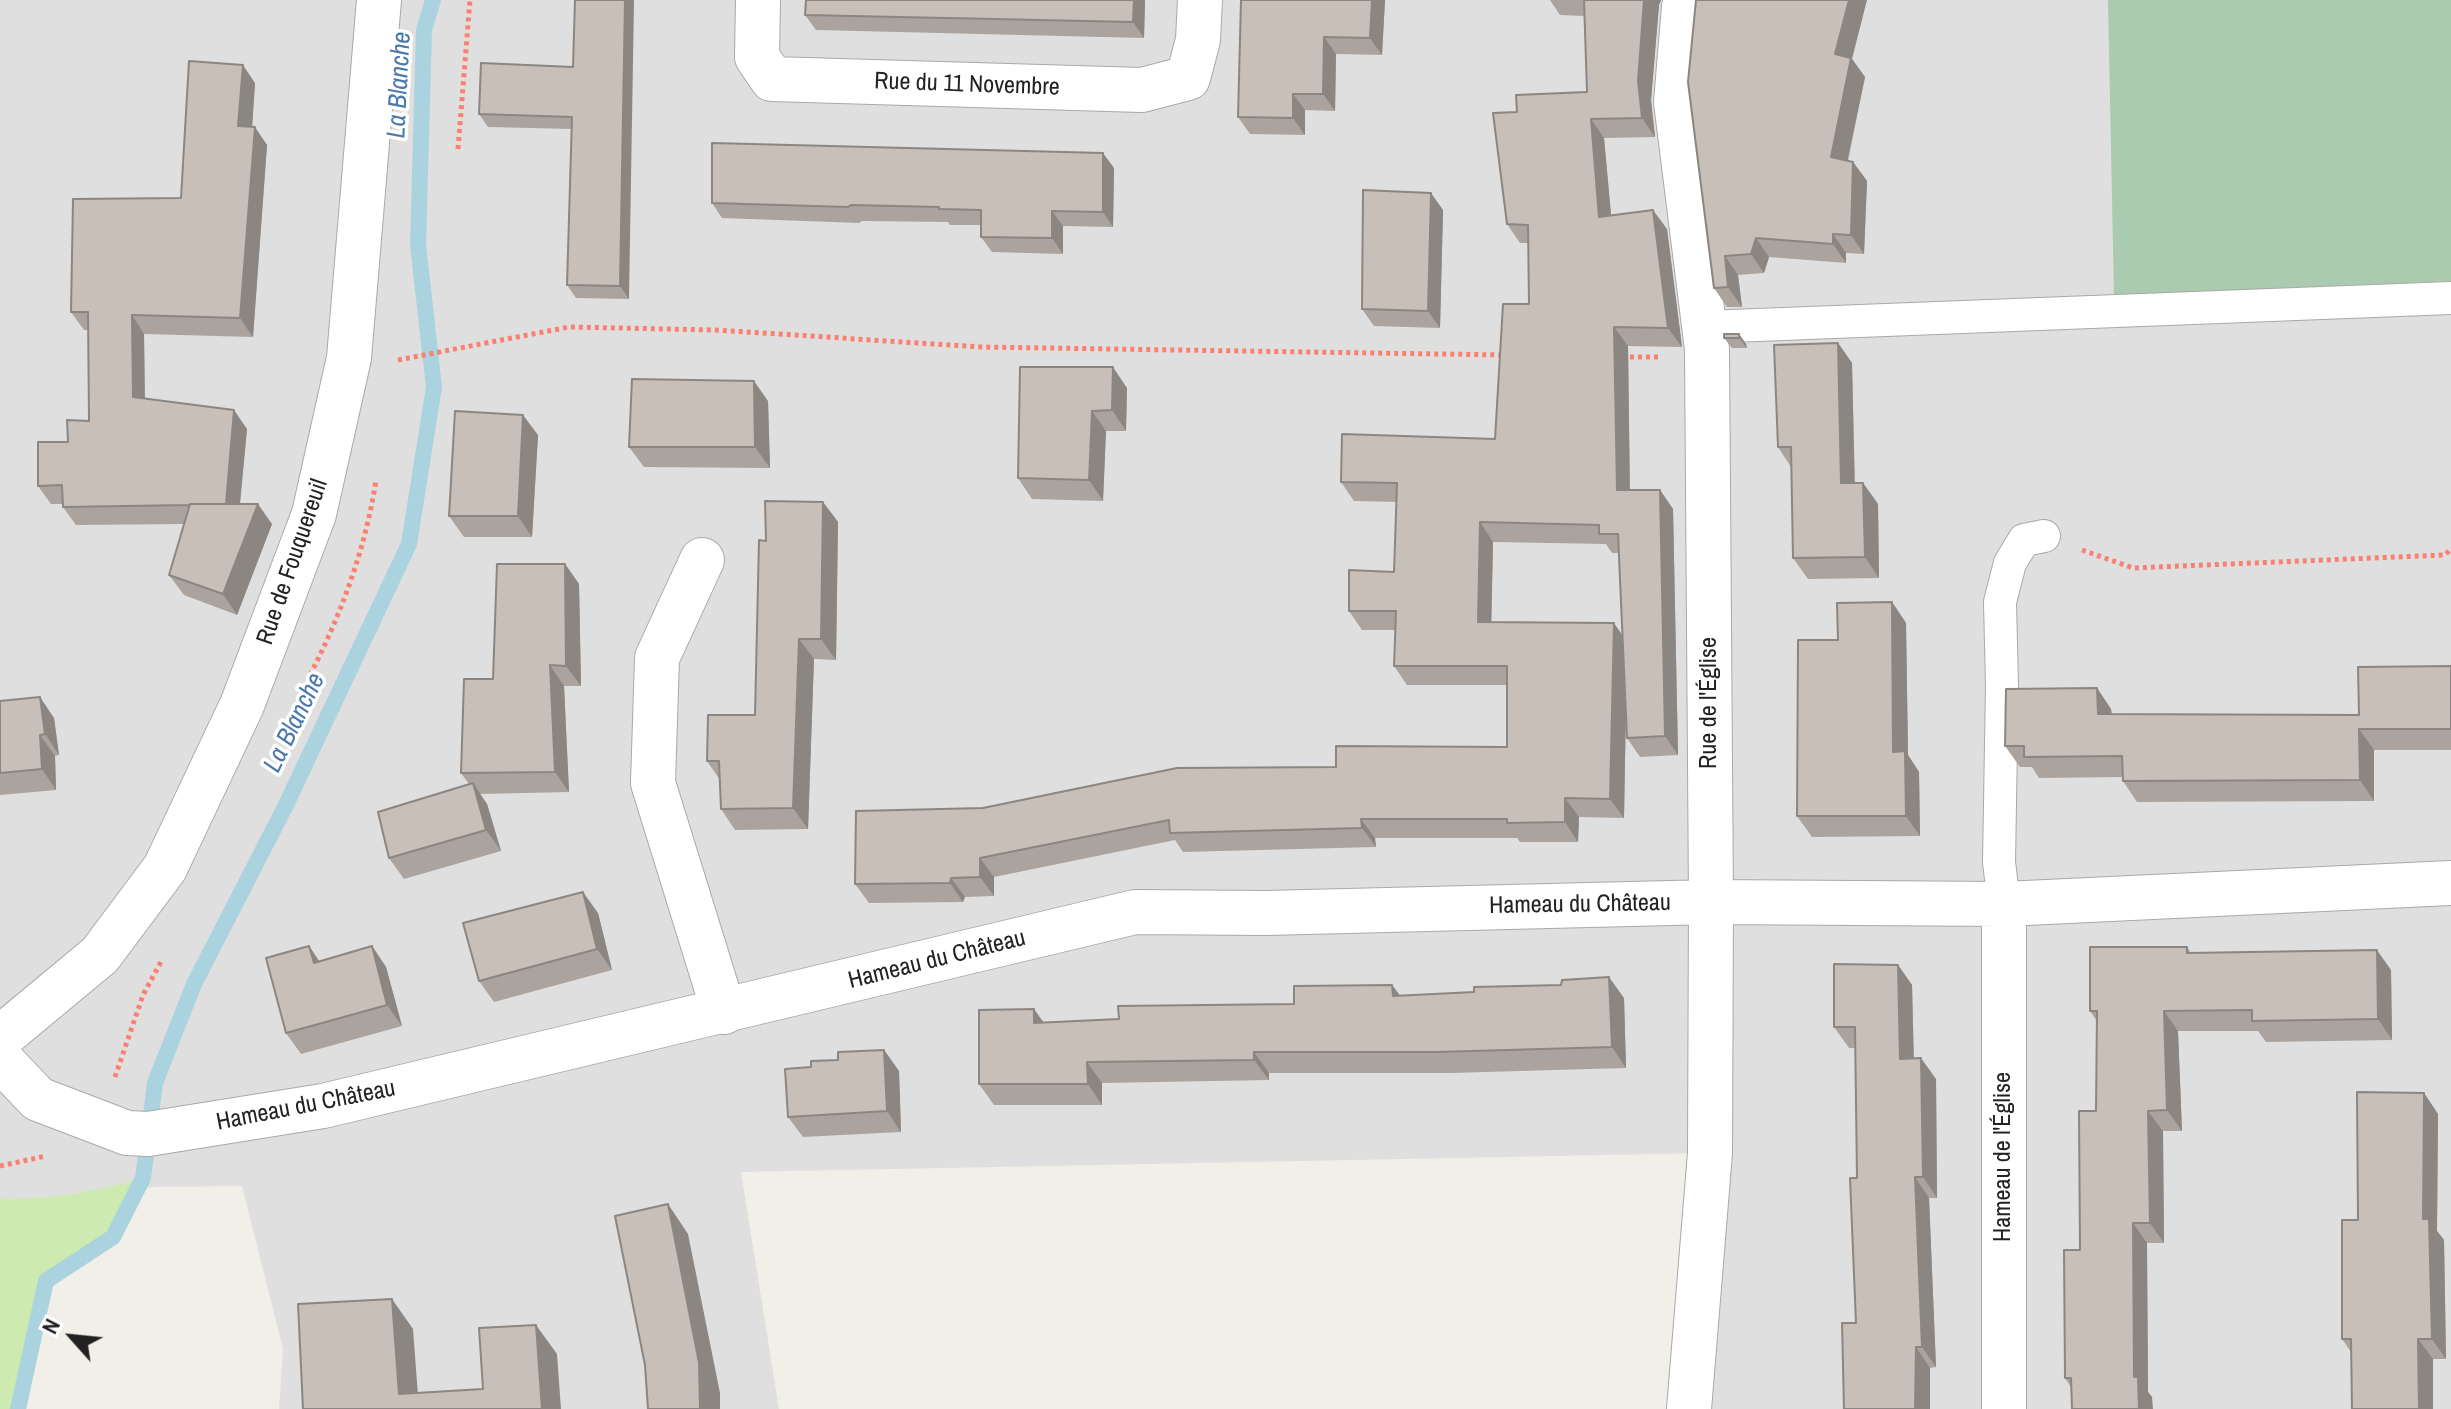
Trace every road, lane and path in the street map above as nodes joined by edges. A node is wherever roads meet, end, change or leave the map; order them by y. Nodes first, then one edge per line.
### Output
1 (379, 0) edge
2 (470, 0) edge
3 (758, 0) edge
4 (1200, 0) edge
5 (1687, 0) edge
6 (458, 149) dead end
7 (2451, 298) edge
8 (1707, 338) junction
9 (1506, 355) edge
10 (1617, 357) edge
11 (403, 360) dead end
12 (2044, 536) joint
13 (2451, 549) edge
14 (702, 560) dead end
15 (2451, 883) edge
16 (1711, 902) junction
17 (2004, 904) junction
18 (724, 1012) junction
19 (0, 1038) edge
20 (0, 1059) edge
21 (1689, 1409) edge
22 (2004, 1409) edge

1 - 19 street, Rue de Fouquereuil
2 - 6 path
3 - 4 street, Rue du 11 Novembre
5 - 8 street, Rue de l'Église
7 - 8 lane
8 - 10 path
8 - 16 street, Rue de l'Église
9 - 11 path
12 - 13 path
12 - 17 lane
14 - 18 street
15 - 17 street
16 - 17 street
16 - 18 street, Hameau du Château
16 - 21 street, Rue de l'Église
17 - 22 street, Hameau de l'Église
18 - 20 street, Hameau du Château

